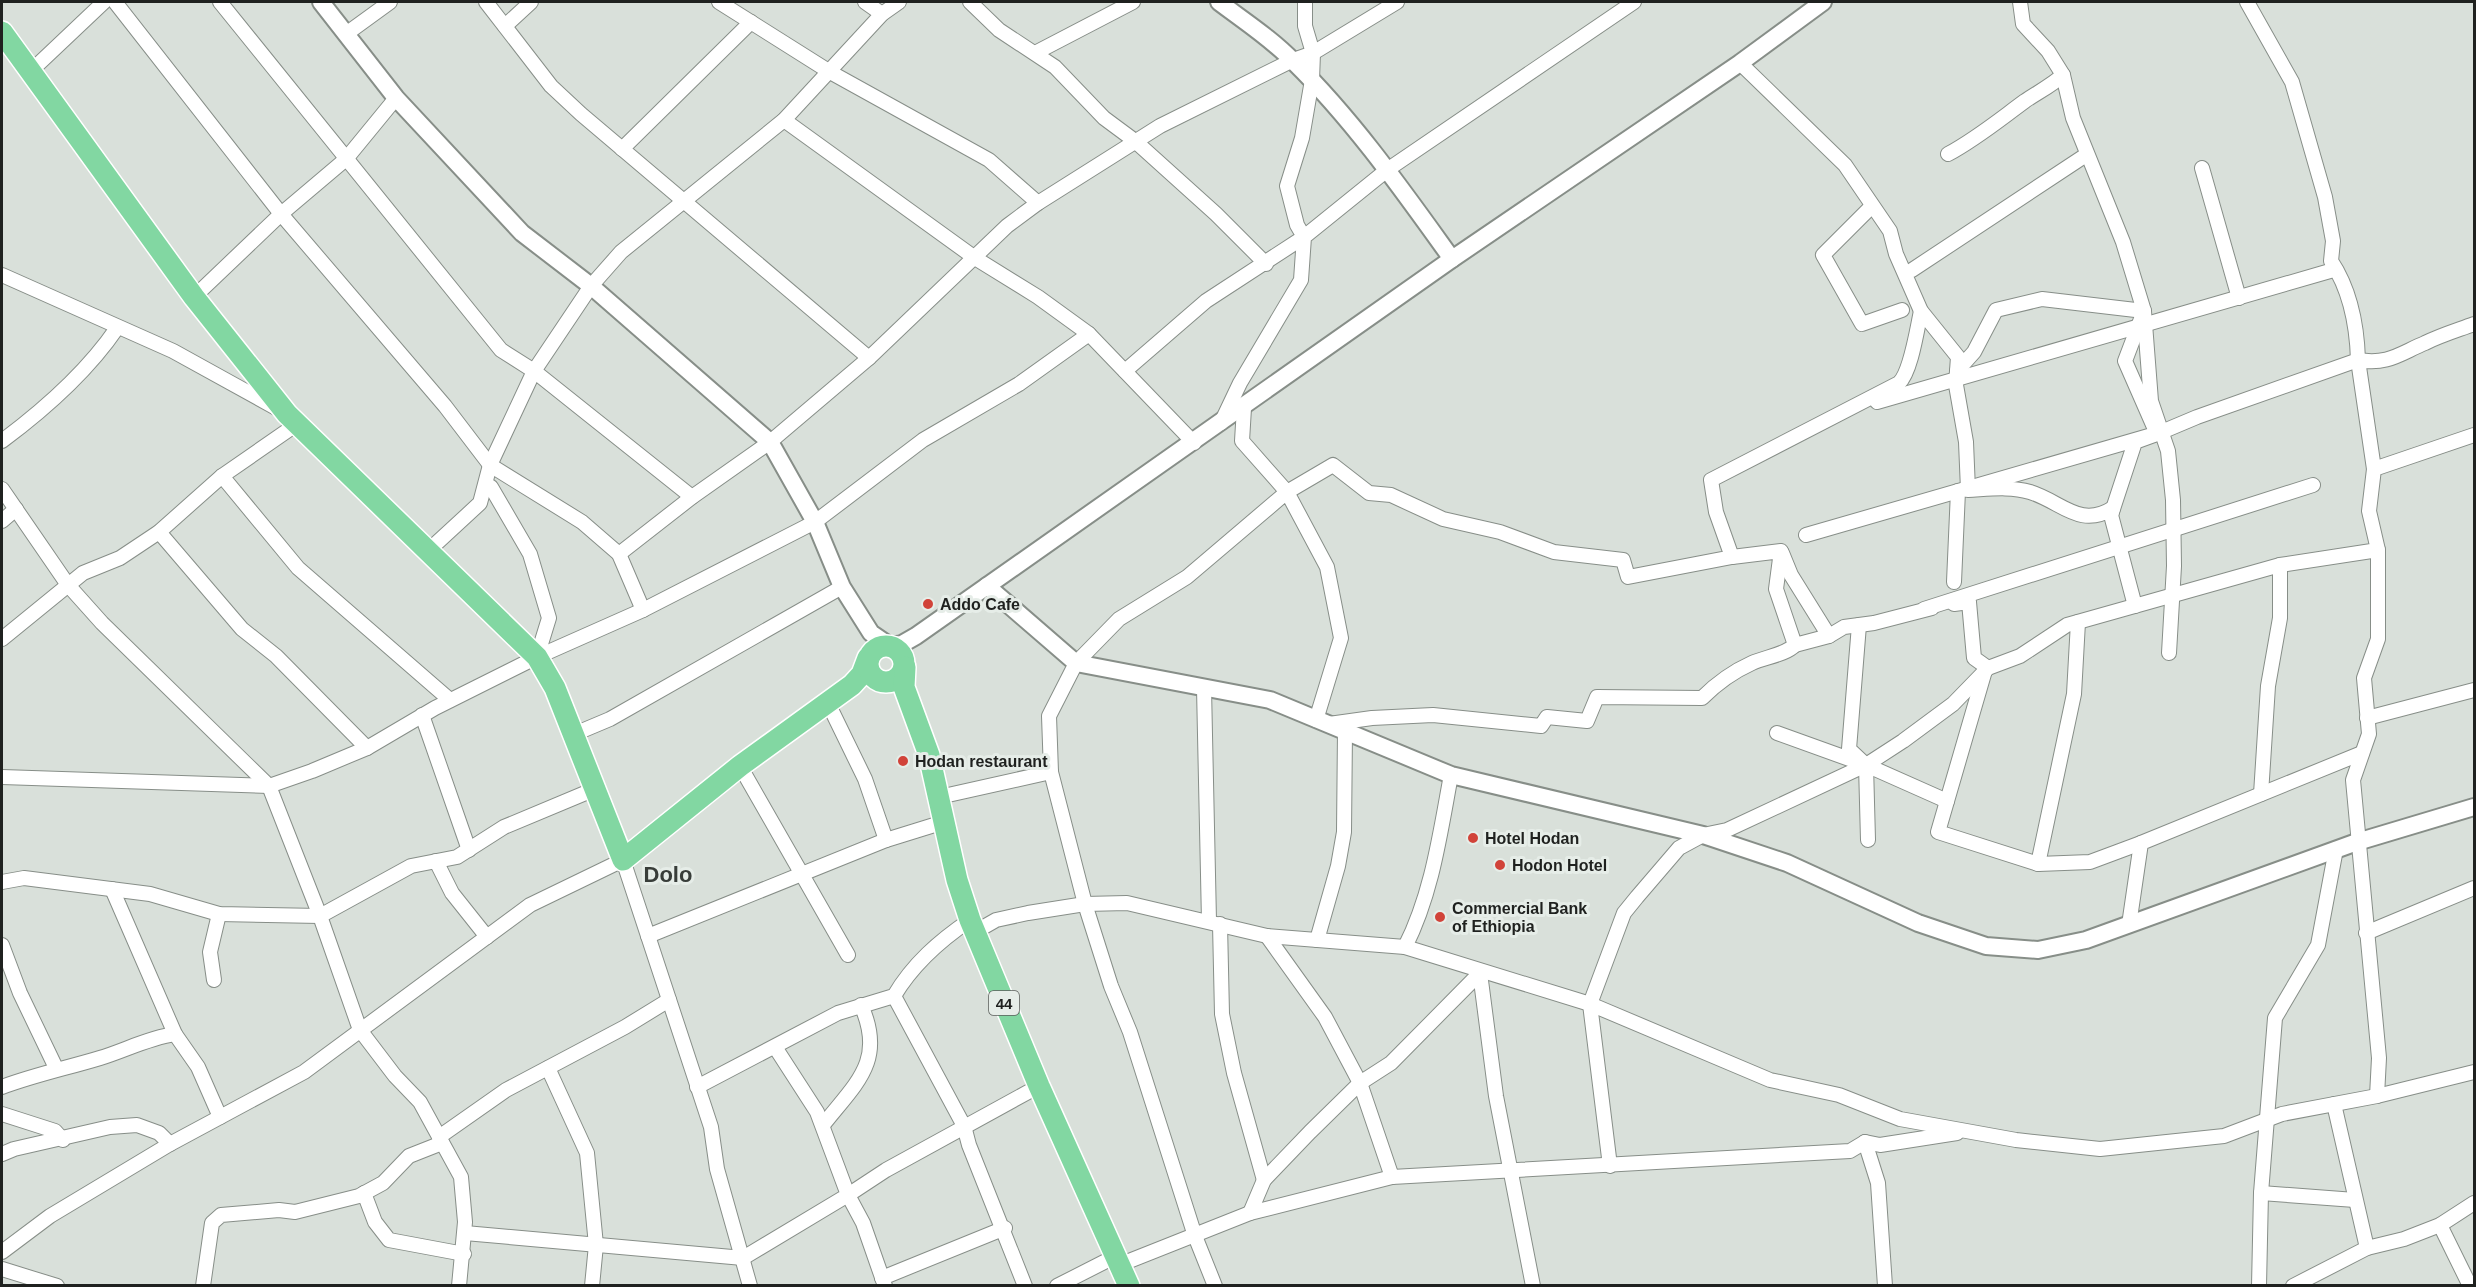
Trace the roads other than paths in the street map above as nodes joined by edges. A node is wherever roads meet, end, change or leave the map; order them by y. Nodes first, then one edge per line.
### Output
1 (104, 2) edge
2 (115, 2) edge
3 (220, 2) edge
4 (321, 2) edge
5 (390, 2) edge
6 (486, 2) edge
7 (531, 2) edge
8 (719, 2) edge
9 (865, 2) edge
10 (899, 2) edge
11 (970, 2) edge
12 (1133, 2) edge
13 (1219, 2) edge
14 (1305, 2) edge
15 (1397, 2) edge
16 (1634, 2) edge
17 (1823, 2) edge
18 (2020, 2) edge
19 (2247, 2) edge
20 (882, 14) junction
21 (751, 22) junction
22 (505, 26) junction
23 (2, 32) edge
24 (346, 34) junction
25 (1035, 53) junction
26 (1313, 53) junction
27 (1293, 60) junction
28 (1740, 63) junction
29 (32, 71) junction
30 (830, 72) junction
31 (2063, 75) junction
32 (1312, 80) junction
33 (396, 98) junction
34 (784, 120) junction
35 (1135, 141) junction
36 (622, 149) junction
37 (1948, 154) dead end
38 (2086, 155) junction
39 (346, 159) junction
40 (2202, 168) dead end
41 (1388, 170) junction
42 (682, 201) junction
43 (1038, 203) junction
44 (1872, 206) junction
45 (281, 214) junction
46 (1305, 237) junction
47 (975, 258) junction
48 (1452, 259) junction
49 (1266, 264) junction
50 (1911, 270) dead end
51 (2330, 271) dead end
52 (2, 275) edge
53 (591, 286) junction
54 (194, 297) junction
55 (2239, 298) junction
56 (1902, 310) dead end
57 (1922, 311) junction
58 (2144, 311) junction
59 (2475, 324) edge
60 (117, 328) junction
61 (1089, 334) junction
62 (869, 358) junction
63 (2358, 360) junction
64 (534, 371) junction
65 (1125, 371) junction
66 (1957, 371) junction
67 (1244, 408) junction
68 (1846, 411) junction
69 (292, 419) junction
70 (1220, 425) junction
71 (2157, 434) junction
72 (2475, 435) edge
73 (2, 441) edge
74 (770, 442) junction
75 (1194, 443) junction
76 (490, 465) junction
77 (2374, 469) junction
78 (222, 476) junction
79 (487, 485) junction
80 (2313, 485) dead end
81 (2, 489) edge
82 (1958, 491) junction
83 (1287, 492) junction
84 (692, 497) junction
85 (15, 509) junction
86 (2111, 515) junction
87 (2, 521) edge
88 (816, 522) junction
89 (159, 531) junction
90 (1806, 535) dead end
91 (2378, 550) junction
92 (428, 551) junction
93 (1781, 551) junction
94 (619, 554) junction
95 (1732, 557) junction
96 (2280, 565) junction
97 (1954, 582) dead end
98 (68, 585) junction
99 (987, 586) junction
100 (842, 587) junction
101 (2135, 606) junction
102 (1924, 609) junction
103 (643, 610) junction
104 (2078, 622) junction
105 (1859, 625) junction
106 (871, 633) junction
107 (916, 636) junction
108 (1829, 636) junction
109 (2, 639) edge
110 (1795, 645) junction
111 (890, 646) junction
112 (2169, 653) dead end
113 (537, 657) junction
114 (868, 658) junction
115 (1076, 663) junction
116 (904, 667) junction
117 (1986, 670) junction
118 (880, 682) junction
119 (852, 684) junction
120 (1204, 688) junction
121 (2475, 690) edge
122 (450, 700) junction
123 (827, 701) junction
124 (910, 710) junction
125 (422, 715) junction
126 (2367, 718) junction
127 (1321, 722) junction
128 (1344, 731) junction
129 (1777, 733) dead end
130 (572, 735) junction
131 (367, 748) junction
132 (2362, 753) junction
133 (1866, 765) junction
134 (740, 766) junction
135 (1051, 772) junction
136 (1451, 775) junction
137 (2, 777) edge
138 (269, 786) junction
139 (595, 789) junction
140 (2261, 794) junction
141 (939, 796) junction
142 (1947, 801) junction
143 (2475, 807) edge
144 (944, 822) junction
145 (1703, 835) junction
146 (886, 840) junction
147 (1868, 840) dead end
148 (2357, 842) junction
149 (2141, 843) junction
150 (2336, 849) junction
151 (469, 850) junction
152 (623, 860) junction
153 (436, 861) junction
154 (2038, 864) junction
155 (800, 874) junction
156 (2, 882) edge
157 (2475, 888) edge
158 (112, 889) junction
159 (1085, 904) junction
160 (219, 914) junction
161 (320, 916) junction
162 (1214, 922) junction
163 (2129, 925) junction
164 (972, 926) junction
165 (2366, 933) junction
166 (648, 936) junction
167 (1267, 936) junction
168 (487, 937) junction
169 (1317, 940) junction
170 (2, 945) edge
171 (1405, 947) junction
172 (848, 955) dead end
173 (1480, 973) junction
174 (214, 980) dead end
175 (894, 996) junction
176 (669, 1000) junction
177 (1590, 1004) junction
178 (861, 1005) junction
179 (360, 1030) junction
180 (175, 1034) junction
181 (775, 1047) junction
182 (56, 1068) junction
183 (548, 1068) junction
184 (2475, 1072) edge
185 (1360, 1083) junction
186 (1039, 1086) junction
187 (2, 1087) edge
188 (697, 1087) junction
189 (2377, 1095) junction
190 (2334, 1104) junction
191 (2, 1114) edge
192 (220, 1117) junction
193 (2266, 1120) junction
194 (823, 1125) junction
195 (964, 1126) junction
196 (1968, 1132) junction
197 (63, 1140) junction
198 (441, 1140) junction
199 (1865, 1142) junction
200 (170, 1144) junction
201 (2, 1154) edge
202 (1610, 1166) junction
203 (1513, 1172) junction
204 (1392, 1178) junction
205 (1264, 1180) junction
206 (364, 1193) junction
207 (2261, 1193) junction
208 (848, 1195) junction
209 (2355, 1200) junction
210 (2475, 1203) edge
211 (1250, 1213) junction
212 (2440, 1225) junction
213 (1005, 1228) junction
214 (465, 1233) junction
215 (1195, 1236) junction
216 (596, 1245) junction
217 (2367, 1248) junction
218 (2, 1252) edge
219 (464, 1254) junction
220 (743, 1258) junction
221 (1117, 1261) junction
222 (2, 1269) edge
223 (884, 1282) edge
224 (1532, 1284) edge
225 (57, 1286) edge
226 (203, 1286) edge
227 (459, 1286) edge
228 (592, 1286) edge
229 (750, 1286) edge
230 (1025, 1286) edge
231 (1058, 1286) edge
232 (1129, 1286) edge
233 (1215, 1286) edge
234 (1518, 1286) edge
235 (1885, 1286) edge
236 (2259, 1286) edge
237 (2293, 1286) edge
238 (2470, 1286) edge

1 - 29 street
2 - 45 street
3 - 39 street
4 - 24 street
5 - 24 street
6 - 22 street
7 - 22 street
8 - 21 street
9 - 20 street
10 - 20 street
11 - 25 street
12 - 25 street
13 - 27 street
14 - 26 street
15 - 26 street
16 - 41 street
17 - 28 street
18 - 31 street
19 - 63 street
20 - 30 street
21 - 30 street
21 - 36 street
22 - 36 street
23 - 29 main road
24 - 33 street
25 - 35 street
26 - 27 street
26 - 32 street
27 - 32 street
27 - 35 street
28 - 44 street
28 - 48 street
29 - 54 main road
30 - 34 street
30 - 43 street
31 - 37 street
31 - 38 street
32 - 41 street
32 - 46 street
33 - 39 street
33 - 53 street
34 - 42 street
34 - 47 street
35 - 43 street
35 - 49 street
36 - 42 street
38 - 50 street
38 - 58 street
39 - 45 street
39 - 64 street
40 - 55 street
41 - 46 street
41 - 48 street
42 - 53 street
42 - 62 street
43 - 47 street
44 - 56 street
44 - 57 street
45 - 54 street
45 - 76 street
46 - 49 street
46 - 70 street
47 - 61 street
47 - 62 street
48 - 67 street
49 - 65 street
51 - 55 street
52 - 60 street
53 - 64 street
53 - 74 street
54 - 69 main road
55 - 68 street
57 - 66 street
57 - 68 street
58 - 66 street
58 - 71 street
58 - 112 street
59 - 63 street
60 - 69 street
60 - 73 street
61 - 65 street
61 - 88 street
62 - 74 street
63 - 71 street
63 - 77 street
64 - 76 street
64 - 84 street
65 - 75 street
66 - 86 street
67 - 70 street
67 - 83 street
68 - 95 street
69 - 78 street
69 - 92 main road
70 - 75 street
71 - 82 street
71 - 86 street
72 - 77 street
74 - 84 street
74 - 88 street
75 - 99 street
76 - 79 street
76 - 94 street
77 - 91 street
78 - 89 street
78 - 122 street
79 - 92 street
79 - 113 street
80 - 102 street
81 - 85 street
82 - 90 street
82 - 97 street
83 - 95 street
83 - 115 street
83 - 127 street
84 - 94 street
85 - 87 street
85 - 98 street
86 - 101 street
88 - 100 street
88 - 103 street
89 - 98 street
89 - 131 street
91 - 96 street
91 - 126 street
92 - 113 main road
93 - 95 street
93 - 108 street
93 - 110 street
94 - 103 street
96 - 101 street
96 - 140 street
98 - 109 street
98 - 138 street
99 - 107 street
99 - 115 street
100 - 106 street
100 - 130 street
101 - 104 street
102 - 105 street
102 - 117 street
103 - 113 street
104 - 117 street
104 - 154 street
105 - 108 street
105 - 133 street
106 - 111 street
106 - 114 street
107 - 111 street
107 - 116 street
108 - 110 street
110 - 127 street
111 - 114 main road
111 - 116 main road
113 - 122 street
113 - 130 main road
114 - 118 main road
114 - 119 main road
115 - 120 street
115 - 135 street
116 - 118 main road
116 - 124 main road
117 - 133 street
117 - 142 street
118 - 119 main road
118 - 124 main road
119 - 123 main road
120 - 127 street
120 - 162 street
121 - 126 street
122 - 125 street
123 - 134 main road
123 - 146 street
124 - 141 main road, 44
125 - 131 street
125 - 151 street
126 - 132 street
127 - 128 street
128 - 136 street
128 - 169 street
129 - 133 street
130 - 139 main road
131 - 138 street
132 - 140 street
132 - 148 street
133 - 142 street
133 - 145 street
133 - 147 street
134 - 152 main road
134 - 155 street
135 - 141 street
135 - 159 street
136 - 145 street
136 - 171 street
137 - 138 street
138 - 161 street
139 - 151 street
139 - 152 main road
140 - 149 street
141 - 144 main road, 44
142 - 154 street
143 - 148 street
144 - 146 street
144 - 164 main road, 44
145 - 163 street
145 - 177 street
146 - 155 street
148 - 150 street
148 - 165 street
149 - 154 street
149 - 163 street
150 - 163 street
150 - 193 street
151 - 153 street
152 - 166 street
152 - 168 street
153 - 161 street
153 - 168 street
155 - 166 street
155 - 172 street
156 - 158 street
157 - 165 street
158 - 160 street
158 - 180 street
159 - 162 street
159 - 164 street
159 - 215 street
160 - 161 street
160 - 174 street
161 - 179 street
162 - 167 street
162 - 205 street
164 - 175 street
164 - 186 main road, 44
165 - 189 street
166 - 176 street
167 - 169 street
167 - 185 street
168 - 179 street
169 - 171 street
170 - 182 street
171 - 173 street
173 - 177 street
173 - 185 street
173 - 203 street
175 - 178 street
175 - 195 street
176 - 183 street
176 - 188 street
177 - 196 street
177 - 202 street
178 - 181 street
178 - 194 street
179 - 192 street
179 - 198 street
180 - 182 street
180 - 192 street
181 - 188 street
181 - 194 street
182 - 187 street
183 - 198 street
183 - 216 street
184 - 189 street
185 - 204 street
185 - 205 street
186 - 195 street
186 - 221 main road, 44
188 - 220 street
189 - 190 street
190 - 193 street
190 - 209 street
191 - 197 street
192 - 200 street
193 - 196 street
193 - 207 street
194 - 208 street
195 - 208 street
195 - 213 street
196 - 199 street
197 - 200 street
197 - 201 street
198 - 206 street
198 - 214 street
199 - 202 street
199 - 235 street
200 - 218 street
202 - 203 street
203 - 204 street
203 - 224 street
204 - 211 street
205 - 211 street
206 - 219 street
206 - 226 street
207 - 209 street
207 - 236 street
208 - 220 street
208 - 223 street
209 - 217 street
210 - 212 street
211 - 215 street
212 - 217 street
212 - 238 street
213 - 223 street
213 - 230 street
214 - 216 street
214 - 219 street
215 - 221 street
215 - 233 street
216 - 220 street
216 - 228 street
217 - 237 street
219 - 227 street
220 - 229 street
221 - 231 street
221 - 232 main road, 44
222 - 225 street
224 - 234 street

